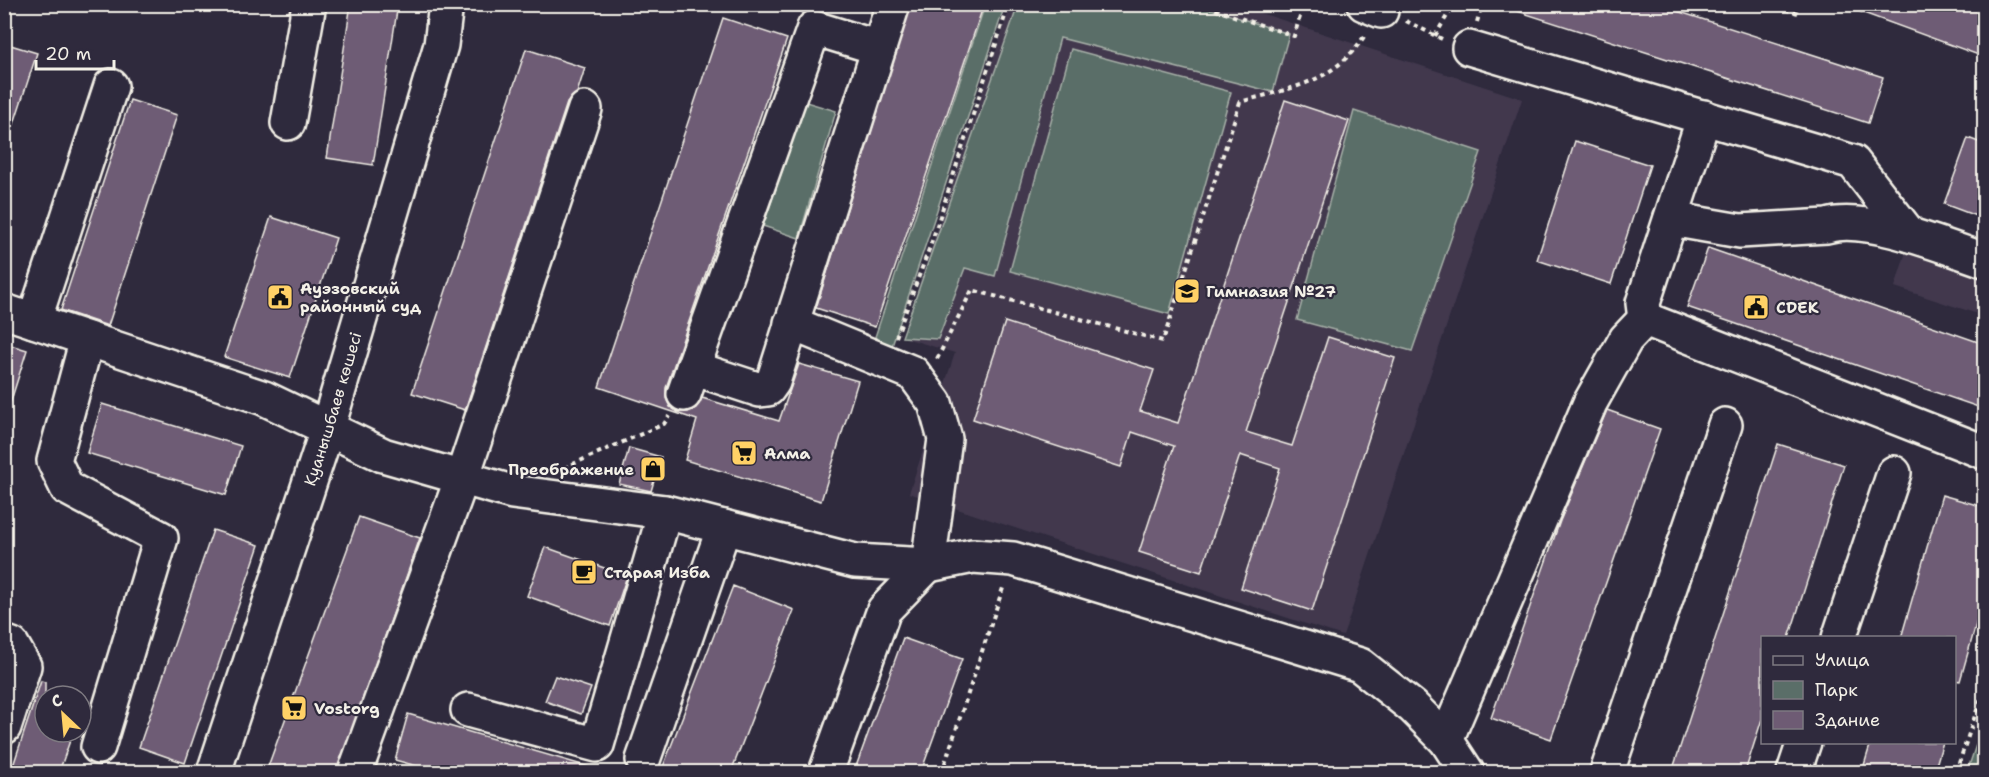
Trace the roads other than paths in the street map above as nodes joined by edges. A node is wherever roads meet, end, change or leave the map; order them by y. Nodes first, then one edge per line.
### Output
1 (309, 4) edge
2 (446, 4) edge
3 (893, 4) edge
4 (1456, 44) road end
5 (879, 48) junction
6 (111, 86) dead end
7 (585, 109) dead end
8 (1704, 117) junction
9 (288, 123) dead end
10 (1671, 219) junction
11 (1910, 235) junction
12 (1984, 260) edge
13 (19, 316) edge
14 (1645, 319) junction
15 (791, 323) junction
16 (87, 339) junction
17 (1725, 425) dead end
18 (327, 430) junction
19 (1984, 452) edge
20 (1894, 473) dead end
21 (462, 478) junction
22 (666, 512) junction
23 (724, 527) junction
24 (928, 565) junction
25 (1840, 636) edge
26 (4, 642) edge
27 (468, 710) dead end
28 (4, 727) edge
29 (1446, 740) junction
30 (1803, 744) edge
31 (597, 745) junction
32 (99, 747) dead end
33 (640, 766) edge
34 (214, 772) edge
35 (355, 772) edge
36 (826, 772) edge
37 (1464, 772) edge
38 (1607, 772) edge
39 (1794, 772) edge

1 - 9 street
2 - 18 street, Қуанышбаев көшесі
3 - 5 street
4 - 8 street
5 - 15 street
5 - 15 street
6 - 13 street
7 - 21 street
8 - 10 street
8 - 11 street
10 - 11 street
10 - 14 street
11 - 12 street
13 - 16 street
14 - 19 street
14 - 29 street
15 - 24 street
16 - 18 street
16 - 32 street
17 - 38 street
18 - 21 street
18 - 34 street, Қуанышбаев көшесі
20 - 25 street
21 - 22 street
21 - 35 street
22 - 23 street
22 - 31 street
23 - 24 street
23 - 33 street
24 - 29 street
24 - 36 street
26 - 28 street
27 - 31 street
29 - 37 street
30 - 39 street
31 - 33 street

